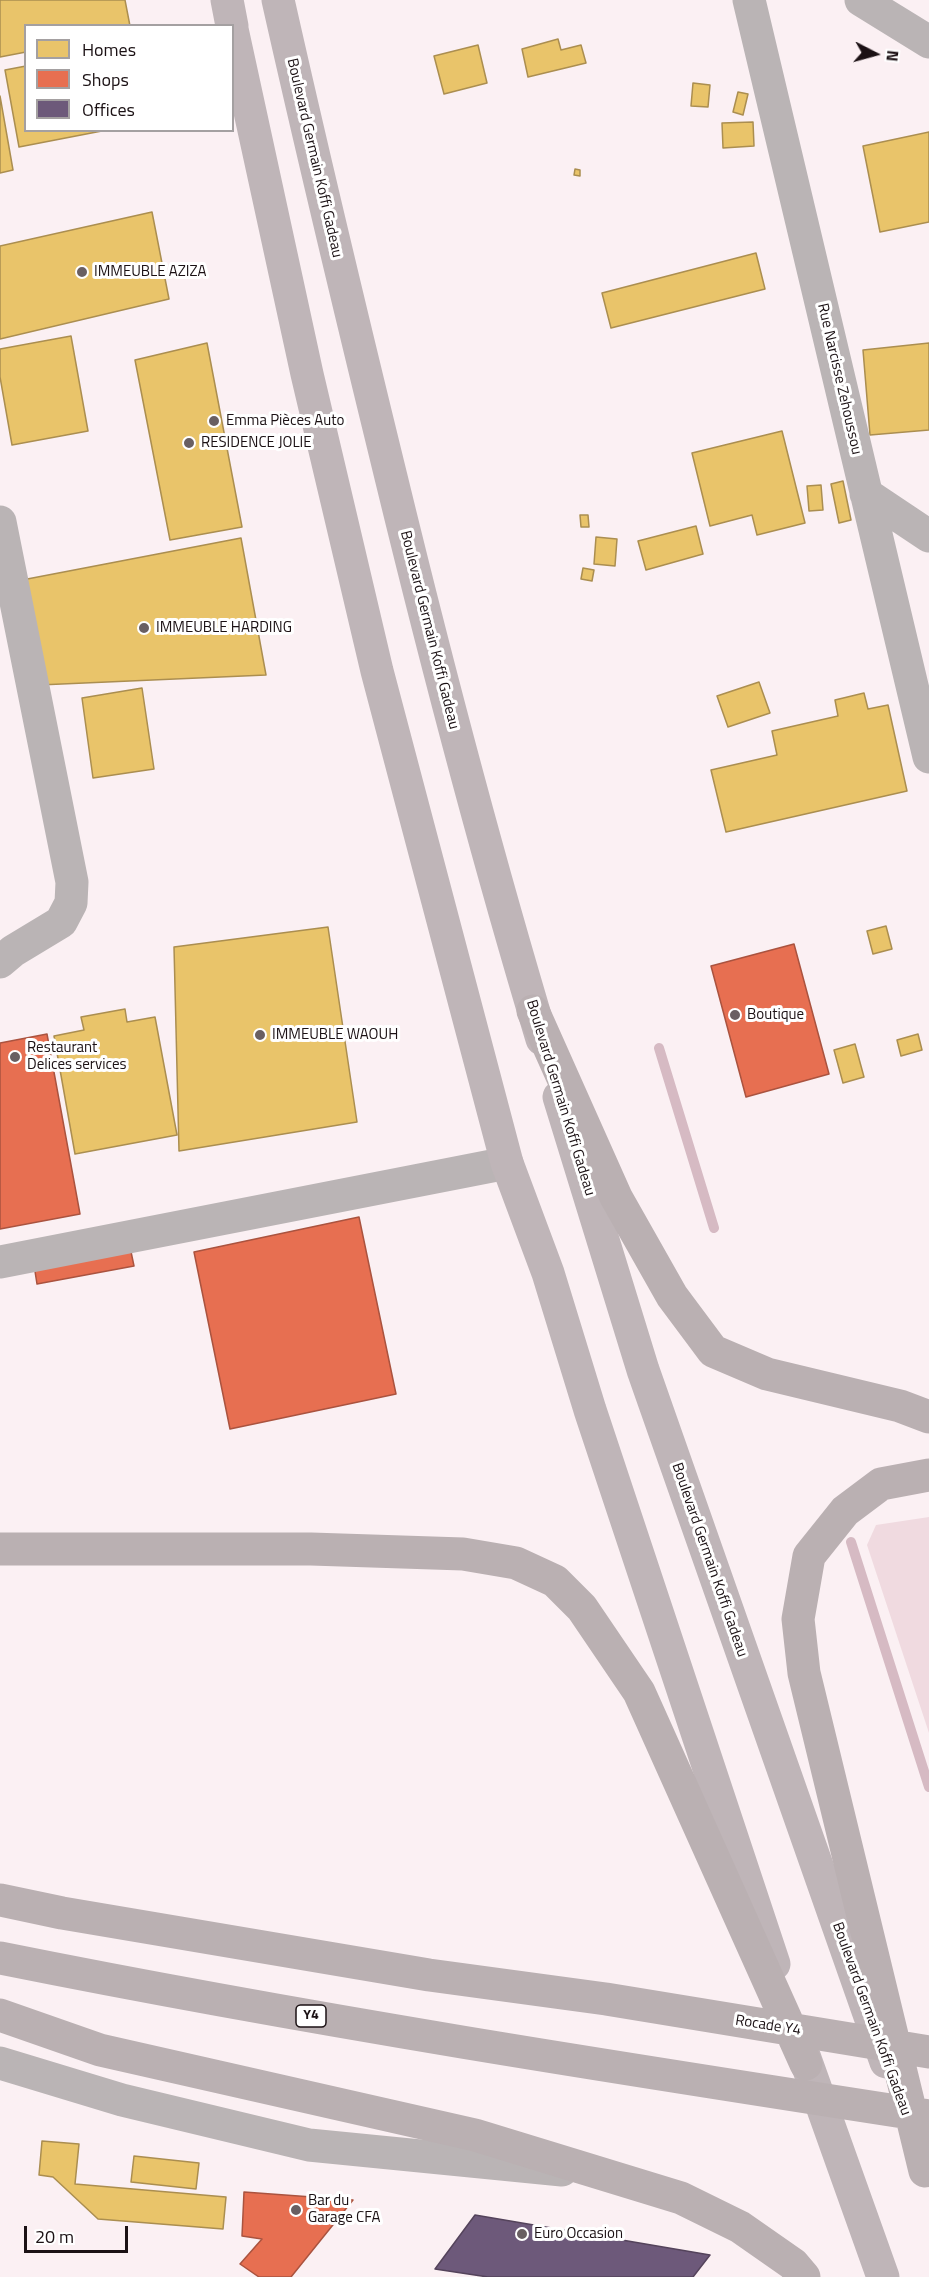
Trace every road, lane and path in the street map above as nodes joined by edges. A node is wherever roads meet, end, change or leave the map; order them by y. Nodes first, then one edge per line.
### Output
1 (226, 0) edge
2 (278, 0) edge
3 (749, 0) edge
4 (861, 0) edge
5 (231, 24) edge
6 (234, 36) edge
7 (929, 42) edge
8 (866, 494) junction
9 (0, 522) edge
10 (929, 536) edge
11 (5, 571) edge
12 (929, 757) edge
13 (0, 962) edge
14 (533, 1011) junction
15 (507, 1163) junction
16 (0, 1262) edge
17 (929, 1417) edge
18 (929, 1475) edge
19 (0, 1549) edge
20 (0, 1889) edge
21 (0, 1900) edge
22 (62, 1913) junction
23 (0, 1958) edge
24 (0, 2015) edge
25 (929, 2052) edge
26 (0, 2063) edge
27 (806, 2064) junction
28 (929, 2116) edge
29 (601, 2174) junction
30 (927, 2177) edge
31 (804, 2277) edge
32 (883, 2277) edge

1 - 5 main road
2 - 14 main road, Boulevard Germain Koffi Gadeau
3 - 8 street, Rue Narcisse Zehoussou
4 - 7 street
6 - 15 main road
8 - 10 street
8 - 12 street, Rue Narcisse Zehoussou
9 - 11 street
11 - 13 street
14 - 17 highway
14 - 30 main road, Boulevard Germain Koffi Gadeau
15 - 16 street
15 - 27 main road
18 - 30 highway
19 - 27 highway
20 - 22 highway
21 - 22 highway
22 - 25 highway, Rocade Y4
23 - 28 highway, Y4
24 - 29 highway
26 - 29 street
27 - 32 main road
29 - 31 highway

